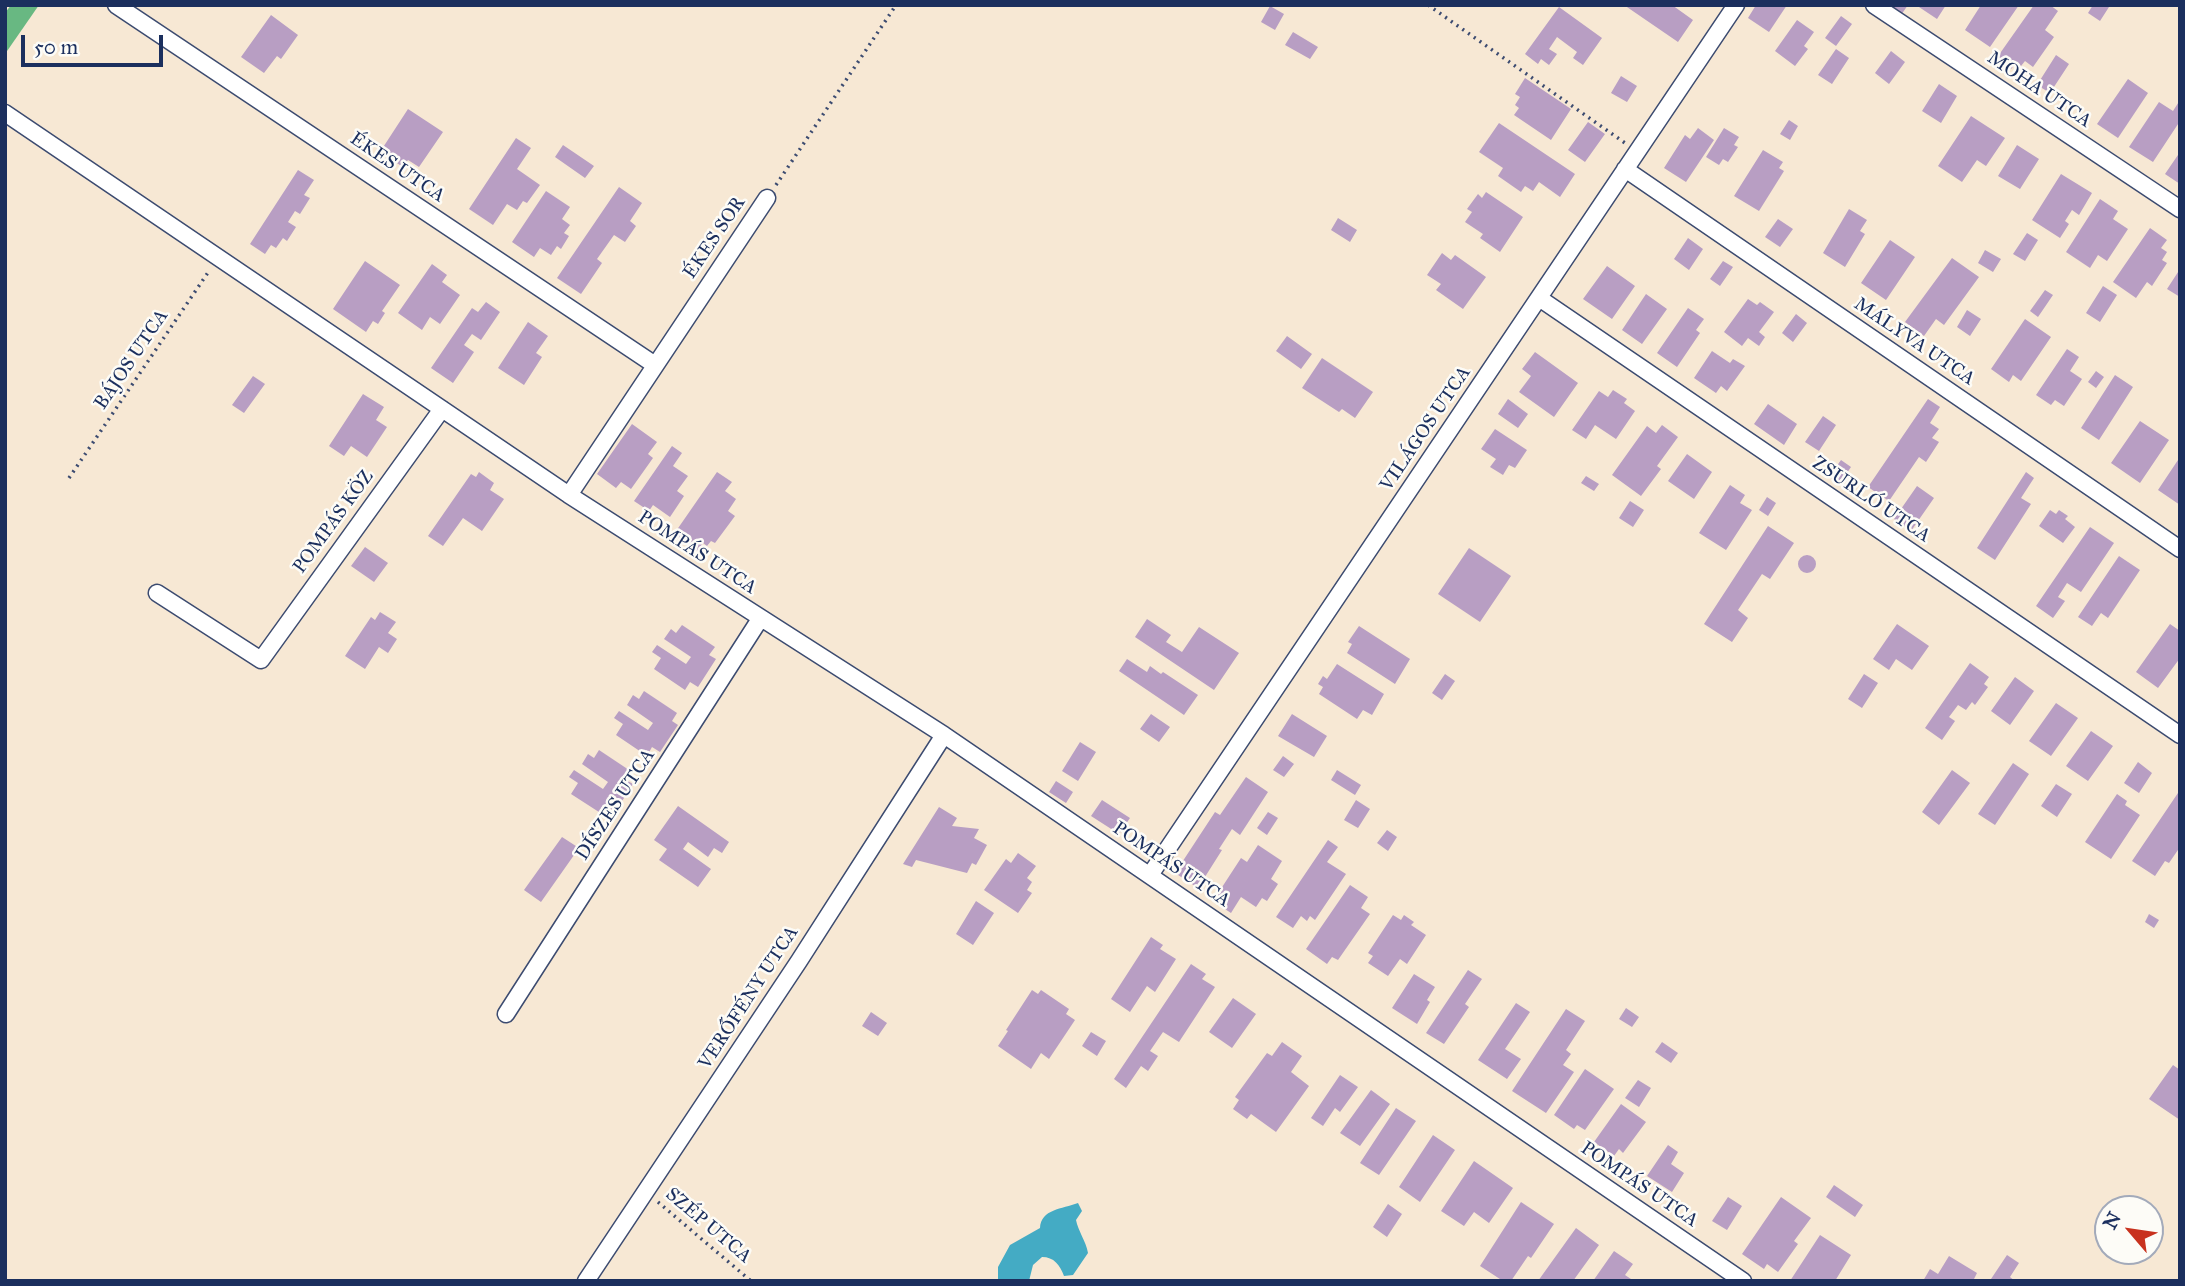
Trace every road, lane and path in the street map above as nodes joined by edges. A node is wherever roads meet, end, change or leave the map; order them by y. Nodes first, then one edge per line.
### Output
1 (116, 5) edge
2 (896, 5) edge
3 (1428, 5) edge
4 (1736, 5) edge
5 (1874, 5) edge
6 (5, 113) edge
7 (1639, 152) junction
8 (1625, 169) junction
9 (766, 198) joint
10 (2180, 209) edge
11 (218, 257) junction
12 (1539, 298) junction
13 (655, 365) junction
14 (442, 409) junction
15 (69, 478) dead end
16 (569, 495) junction
17 (2180, 549) edge
18 (157, 593) dead end
19 (760, 619) junction
20 (944, 735) junction
21 (2180, 735) edge
22 (1150, 875) junction
23 (506, 1014) dead end
24 (646, 1192) junction
25 (586, 1281) edge
26 (751, 1281) edge
27 (1743, 1281) edge

1 - 13 street, ÉKES UTCA
2 - 9 path, ÉKES SOR
3 - 7 path
4 - 7 street, VILÁGOS UTCA
5 - 10 street, MOHA UTCA
6 - 11 street, POMPÁS UTCA
7 - 8 street, VILÁGOS UTCA
8 - 12 street, VILÁGOS UTCA
8 - 17 street, MÁLYVA UTCA
9 - 13 street, ÉKES SOR
11 - 14 street, POMPÁS UTCA
11 - 15 path, BÁJOS UTCA
12 - 21 street, ZSURLÓ UTCA
12 - 22 street, VILÁGOS UTCA
13 - 16 street, ÉKES SOR
14 - 16 street, POMPÁS UTCA
14 - 18 street, POMPÁS KÖZ
16 - 19 street, POMPÁS UTCA
19 - 20 street, POMPÁS UTCA
19 - 23 street, DÍSZES UTCA
20 - 22 street, POMPÁS UTCA
20 - 24 street, VERŐFÉNY UTCA
22 - 27 street, POMPÁS UTCA
24 - 25 street, VERŐFÉNY UTCA
24 - 26 path, SZÉP UTCA

